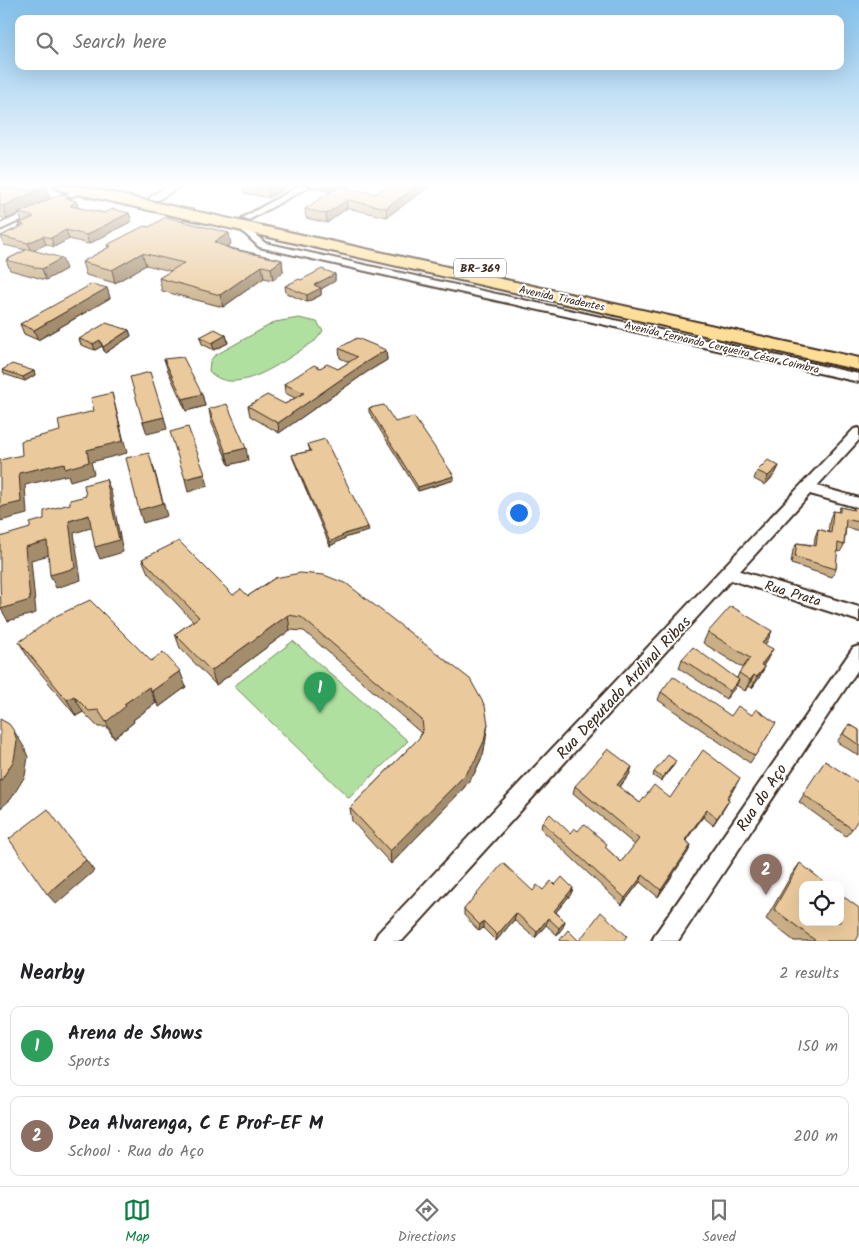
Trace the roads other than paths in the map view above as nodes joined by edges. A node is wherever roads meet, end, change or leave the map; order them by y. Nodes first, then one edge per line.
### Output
1 (250, 230) edge
2 (275, 230) edge
3 (279, 230) edge
4 (662, 320) junction
5 (718, 346) junction
6 (859, 349) edge
7 (859, 364) edge
8 (859, 378) edge
9 (859, 432) edge
10 (806, 488) junction
11 (859, 503) edge
12 (728, 573) junction
13 (859, 614) edge
14 (859, 653) edge
15 (386, 941) edge
16 (664, 941) edge

1 - 5 street, Avenida Fernando Cerqueira César Coimbra
2 - 4 highway, Avenida Tiradentes / BR-369
3 - 6 highway, Avenida Tiradentes / BR-369
4 - 5 highway
4 - 7 highway, Avenida Tiradentes / BR-369
5 - 8 street, Avenida Fernando Cerqueira César Coimbra
9 - 10 street, Rua Deputado Ardinal Ribas
10 - 11 street
10 - 12 street, Rua Deputado Ardinal Ribas
12 - 13 street, Rua Prata
12 - 15 street, Rua Deputado Ardinal Ribas
14 - 16 street, Rua do Aço

